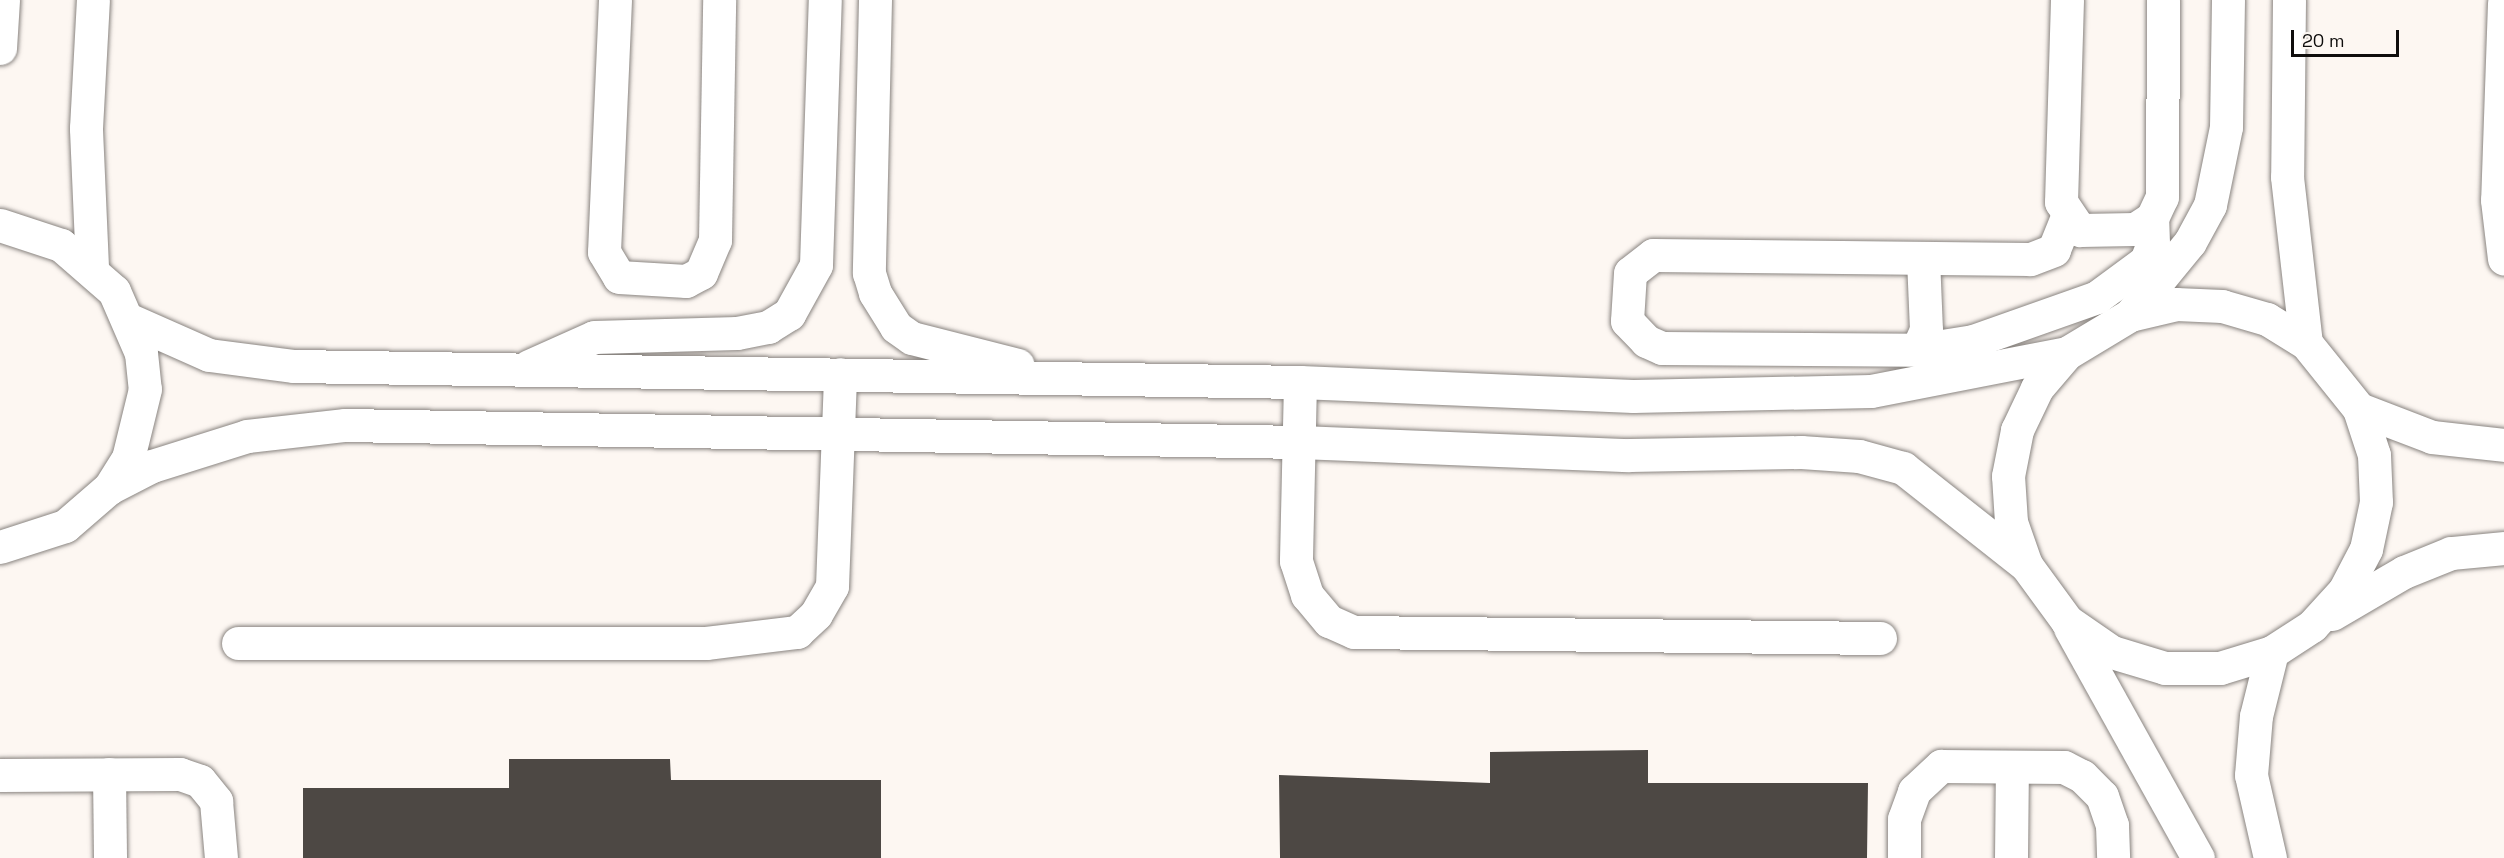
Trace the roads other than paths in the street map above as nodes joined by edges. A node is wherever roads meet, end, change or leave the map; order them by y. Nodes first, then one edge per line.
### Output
1 (3, 0) edge
2 (93, 0) edge
3 (615, 0) edge
4 (718, 0) edge
5 (825, 0) edge
6 (875, 0) edge
7 (2067, 0) edge
8 (2163, 0) edge
9 (2228, 0) edge
10 (2289, 0) edge
11 (2504, 3) edge
12 (0, 48) edge
13 (2500, 201) edge
14 (2067, 217) junction
15 (2152, 218) junction
16 (0, 225) edge
17 (1923, 258) junction
18 (2504, 259) edge
19 (92, 267) junction
20 (2130, 315) junction
21 (130, 320) junction
22 (2306, 343) junction
23 (1917, 350) junction
24 (2067, 353) junction
25 (522, 370) junction
26 (840, 374) junction
27 (1078, 380) junction
28 (1300, 382) junction
29 (2359, 409) junction
30 (839, 433) junction
31 (1300, 442) junction
32 (2504, 445) edge
33 (109, 488) junction
34 (0, 547) edge
35 (2504, 548) edge
36 (2026, 566) junction
37 (2067, 621) junction
38 (2312, 626) junction
39 (1880, 638) dead end
40 (237, 643) dead end
41 (2272, 652) junction
42 (2012, 767) junction
43 (109, 774) junction
44 (0, 776) edge
45 (110, 858) edge
46 (221, 858) edge
47 (1904, 858) edge
48 (2011, 858) edge
49 (2113, 858) edge
50 (2198, 858) edge
51 (2270, 858) edge

1 - 12 street
2 - 19 street
3 - 4 street
5 - 25 street
6 - 27 street
7 - 14 street
8 - 15 street
9 - 20 street
10 - 22 street
11 - 13 street
13 - 18 street
14 - 15 street
14 - 17 street
15 - 23 street
16 - 19 street
17 - 23 street
17 - 23 street
19 - 21 street
20 - 22 street
20 - 24 street
21 - 25 street
21 - 33 street
22 - 29 street
24 - 28 street
24 - 36 street
25 - 26 street
26 - 27 street
26 - 30 street
27 - 28 street
28 - 31 street
29 - 32 street
29 - 38 street
30 - 31 street
30 - 33 street
30 - 40 street
31 - 36 street
31 - 39 street
33 - 34 street
35 - 38 street
36 - 37 street
37 - 41 street
37 - 50 street
38 - 41 street
41 - 51 street
42 - 47 street
42 - 48 street
42 - 49 street
43 - 44 street
43 - 45 street
43 - 46 street

